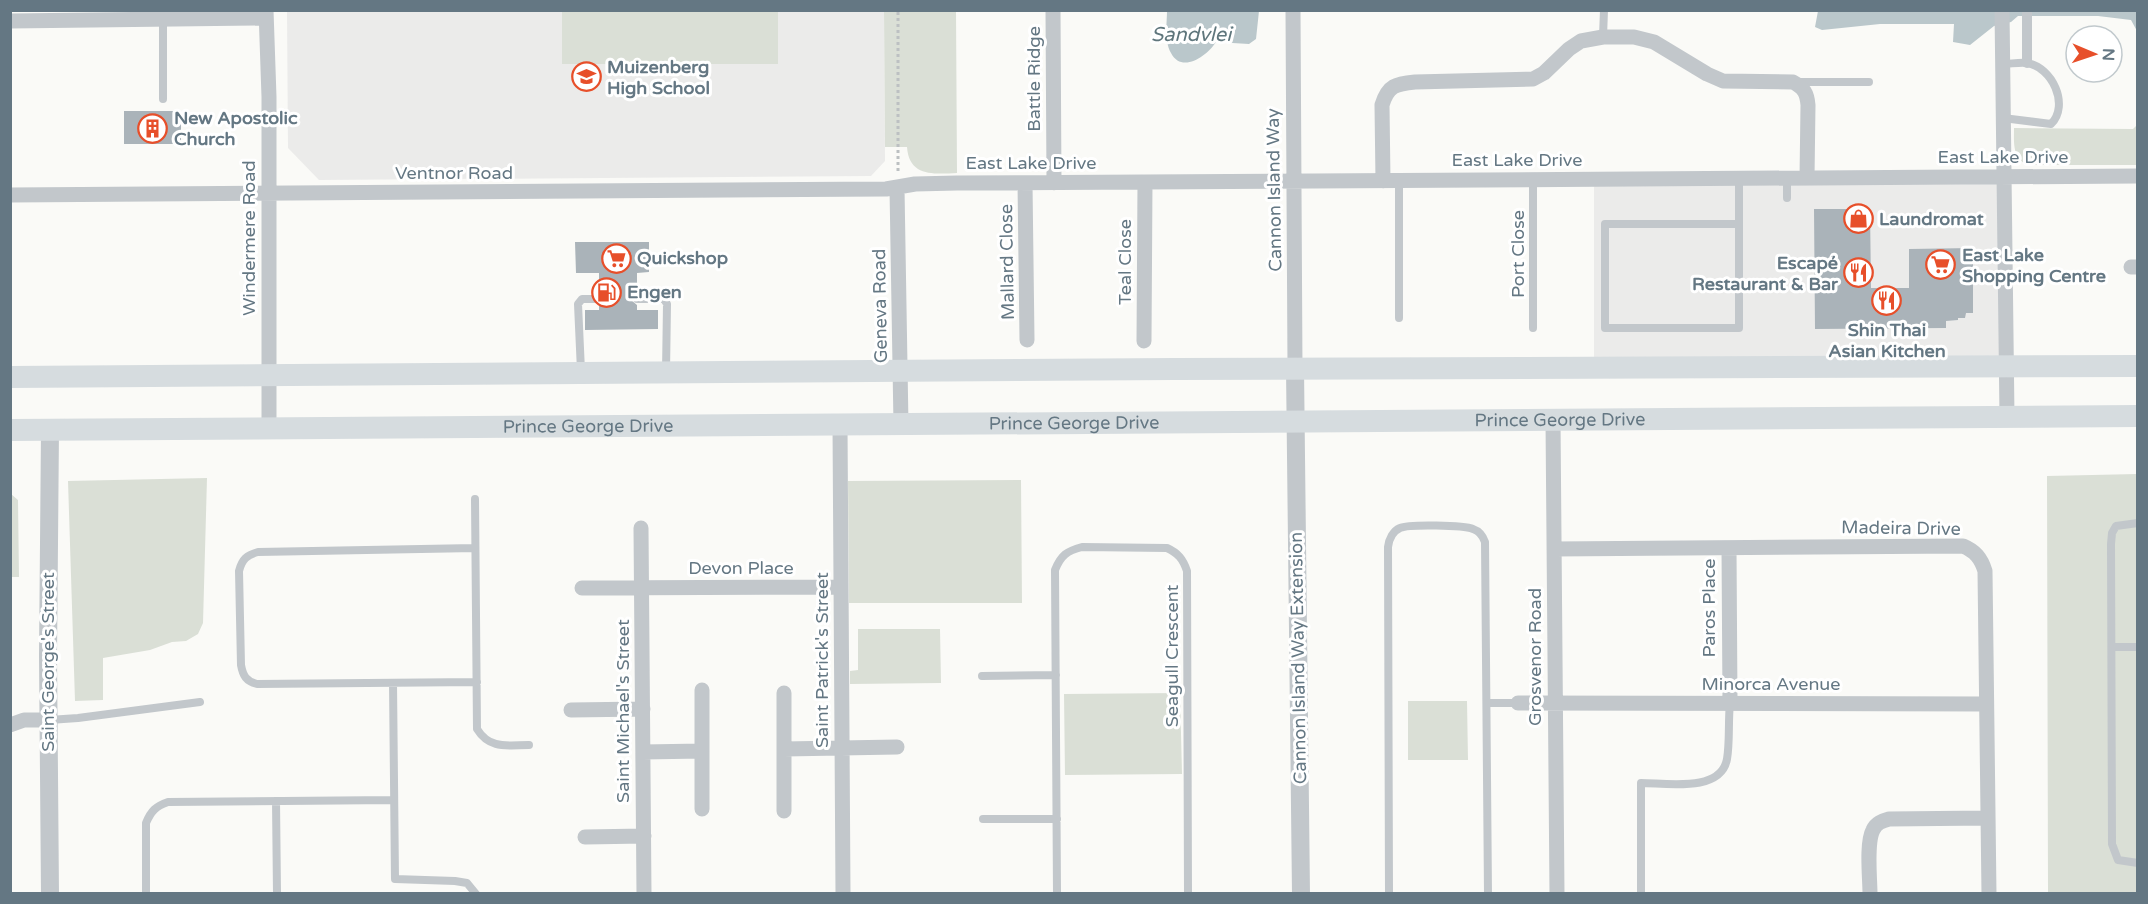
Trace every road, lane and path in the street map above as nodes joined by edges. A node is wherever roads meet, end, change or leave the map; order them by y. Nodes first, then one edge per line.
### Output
1 (898, 10) edge
2 (1053, 10) edge
3 (1293, 10) edge
4 (1604, 10) edge
5 (2002, 10) edge
6 (2027, 10) edge
7 (266, 14) edge
8 (163, 19) junction
9 (10, 21) edge
10 (1603, 38) junction
11 (2027, 63) junction
12 (2002, 64) junction
13 (1793, 82) junction
14 (1869, 82) dead end
15 (163, 99) dead end
16 (2003, 118) junction
17 (2004, 176) junction
18 (2138, 176) edge
19 (1739, 178) junction
20 (1787, 178) junction
21 (1807, 178) junction
22 (1399, 180) junction
23 (1533, 180) junction
24 (1383, 181) junction
25 (1145, 182) junction
26 (1293, 182) junction
27 (1025, 183) junction
28 (1054, 183) junction
29 (897, 188) junction
30 (269, 194) junction
31 (10, 195) edge
32 (1787, 198) dead end
33 (1739, 224) junction
34 (599, 299) dead end
35 (637, 299) dead end
36 (1399, 318) dead end
37 (1533, 328) dead end
38 (1027, 340) dead end
39 (1144, 341) dead end
40 (2006, 366) junction
41 (2138, 366) edge
42 (1295, 368) junction
43 (900, 370) junction
44 (581, 372) junction
45 (666, 372) junction
46 (270, 375) junction
47 (10, 377) edge
48 (2138, 416) edge
49 (2007, 417) junction
50 (1553, 420) junction
51 (1296, 422) junction
52 (840, 425) junction
53 (901, 425) junction
54 (269, 429) junction
55 (10, 430) edge
56 (50, 430) junction
57 (475, 499) dead end
58 (2138, 523) edge
59 (641, 528) dead end
60 (476, 548) junction
61 (1729, 548) junction
62 (1554, 549) junction
63 (841, 587) junction
64 (582, 588) dead end
65 (642, 588) junction
66 (2112, 647) junction
67 (2138, 647) edge
68 (1056, 675) junction
69 (982, 676) dead end
70 (477, 682) junction
71 (393, 683) junction
72 (702, 690) dead end
73 (784, 693) dead end
74 (200, 702) dead end
75 (1488, 703) junction
76 (1518, 703) joint
77 (1555, 703) junction
78 (1730, 703) junction
79 (1986, 704) junction
80 (643, 709) junction
81 (571, 710) dead end
82 (48, 720) junction
83 (10, 725) edge
84 (529, 745) dead end
85 (897, 747) dead end
86 (842, 748) junction
87 (784, 749) junction
88 (702, 751) junction
89 (643, 752) junction
90 (394, 800) junction
91 (276, 801) junction
92 (702, 809) dead end
93 (784, 811) dead end
94 (1988, 818) junction
95 (983, 819) dead end
96 (1057, 819) junction
97 (644, 836) junction
98 (585, 837) dead end
99 (2138, 863) edge
100 (50, 894) edge
101 (146, 894) edge
102 (278, 894) edge
103 (476, 894) edge
104 (644, 894) edge
105 (843, 894) edge
106 (1057, 894) edge
107 (1188, 894) edge
108 (1301, 894) edge
109 (1389, 894) edge
110 (1488, 894) edge
111 (1557, 894) edge
112 (1641, 894) edge
113 (1870, 894) edge
114 (1989, 894) edge

1 - 29 path
2 - 28 street, Battle Ridge
3 - 26 street, Cannon Island Way
4 - 10 lane
5 - 12 street
6 - 11 street
7 - 8 street
7 - 30 street, Windermere Road
8 - 9 street
8 - 15 lane
10 - 13 street
10 - 24 street
11 - 12 lane
11 - 16 lane
12 - 16 street
13 - 14 lane
13 - 21 street
16 - 17 street
17 - 18 street, East Lake Drive
17 - 21 street, East Lake Drive
17 - 40 street
19 - 20 street, East Lake Drive
19 - 23 street, East Lake Drive
19 - 33 lane
20 - 21 street, East Lake Drive
20 - 32 lane
22 - 23 street, East Lake Drive
22 - 24 street, East Lake Drive
22 - 36 lane
23 - 37 lane, Port Close
24 - 26 street, East Lake Drive
25 - 26 street, East Lake Drive
25 - 28 street, East Lake Drive
25 - 39 street, Teal Close
26 - 42 street, Cannon Island Way
27 - 28 street, East Lake Drive
27 - 29 street, East Lake Drive
27 - 38 street, Mallard Close
29 - 30 street, Ventnor Road
29 - 43 street, Geneva Road
30 - 31 street, Ventnor Road
30 - 46 street, Windermere Road
33 - 33 lane
34 - 44 lane
35 - 45 lane
40 - 41 main road
40 - 42 main road
40 - 49 street
42 - 43 main road
42 - 51 street, Cannon Island Way Extension
43 - 45 main road
43 - 53 street, Geneva Road
44 - 45 main road
44 - 46 main road
46 - 47 main road
46 - 54 street, Windermere Road
48 - 49 main road, Prince George Drive
49 - 50 main road, Prince George Drive
50 - 51 main road, Prince George Drive
50 - 62 street, Grosvenor Road
51 - 53 main road, Prince George Drive
51 - 108 street, Cannon Island Way Extension
52 - 53 main road, Prince George Drive
52 - 54 main road, Prince George Drive
52 - 63 street, Saint Patrick's Street
54 - 56 main road, Prince George Drive
55 - 56 main road, Prince George Drive
56 - 82 street, Saint George's Street
57 - 60 lane
58 - 66 lane
59 - 65 street, Saint Michael's Street
60 - 70 lane
60 - 71 lane
61 - 62 street, Madeira Drive
61 - 78 street, Paros Place
61 - 79 street, Madeira Drive
62 - 77 street, Grosvenor Road
63 - 65 street, Devon Place
63 - 86 street, Saint Patrick's Street
64 - 65 street, Devon Place
65 - 80 street, Saint Michael's Street
66 - 67 lane
66 - 99 lane
68 - 69 lane
68 - 96 lane, Seagull Crescent
68 - 107 lane, Seagull Crescent
70 - 71 lane
70 - 84 lane
71 - 90 lane
72 - 88 street
73 - 87 street
74 - 82 lane
75 - 76 lane
75 - 109 lane
75 - 110 lane
76 - 77 street, Minorca Avenue
77 - 78 street, Minorca Avenue
77 - 111 street, Grosvenor Road
78 - 79 street, Minorca Avenue
78 - 112 lane
79 - 94 street, Madeira Drive
80 - 81 street
80 - 89 street, Saint Michael's Street
82 - 83 street
82 - 100 street, Saint George's Street
85 - 86 street
86 - 87 street
86 - 105 street, Saint Patrick's Street
87 - 93 street
88 - 89 street
88 - 92 street
89 - 97 street, Saint Michael's Street
90 - 91 lane
90 - 103 lane
91 - 101 lane
91 - 102 lane
94 - 113 street
94 - 114 street, Madeira Drive
95 - 96 lane
96 - 106 lane, Seagull Crescent
97 - 98 street
97 - 104 street, Saint Michael's Street

